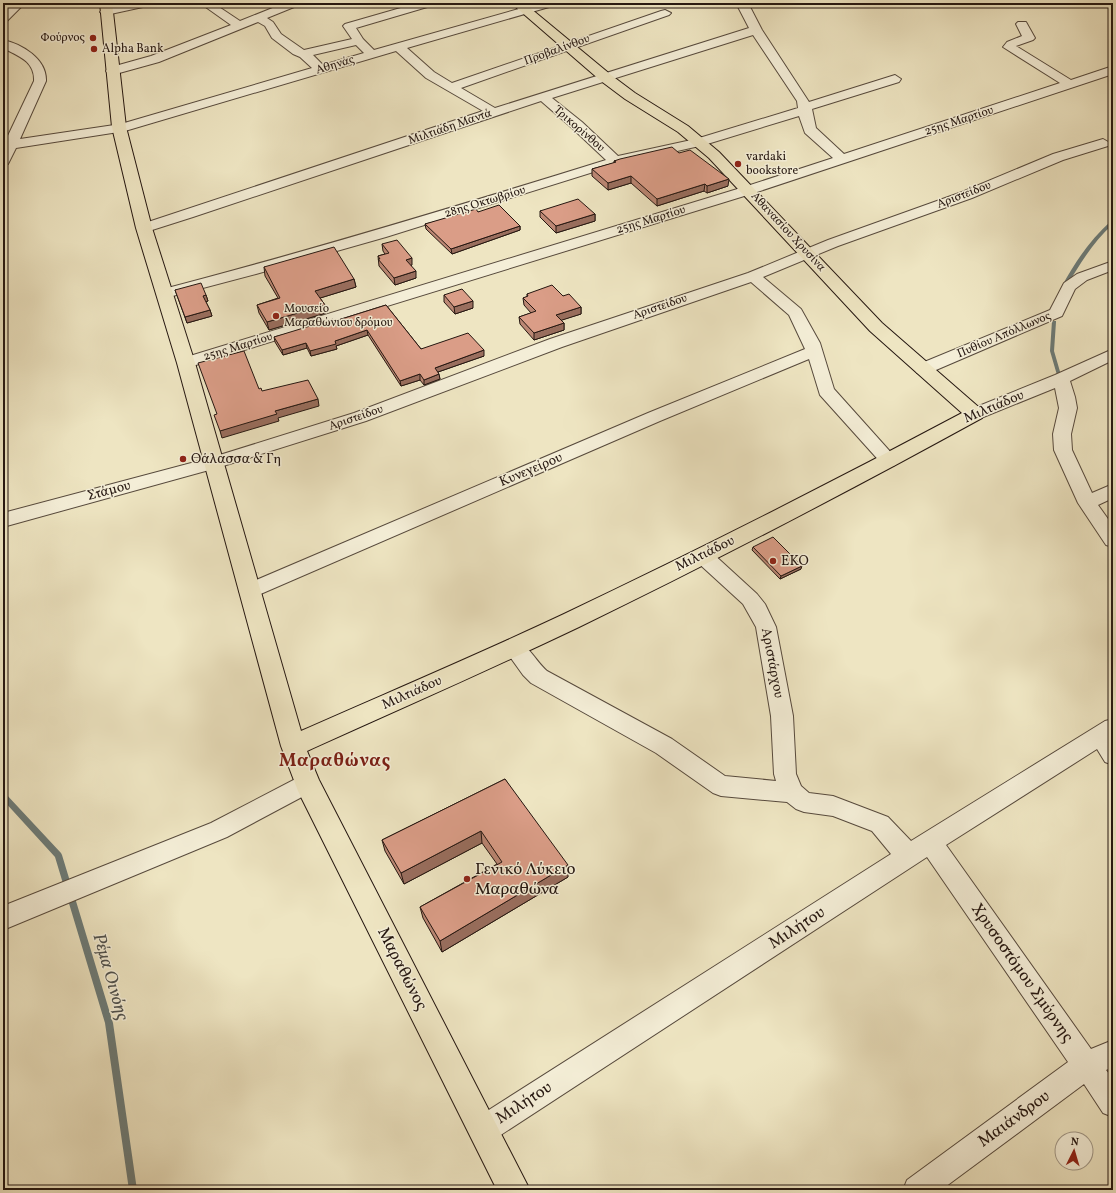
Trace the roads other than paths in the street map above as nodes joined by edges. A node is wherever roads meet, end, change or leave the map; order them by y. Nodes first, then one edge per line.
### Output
1 (19, 3) edge
2 (148, 3) edge
3 (206, 3) edge
4 (295, 3) edge
5 (430, 3) edge
6 (552, 3) edge
7 (742, 3) edge
8 (383, 6) dead end
9 (521, 7) edge
10 (106, 8) edge
11 (393, 13) junction
12 (665, 13) dead end
13 (258, 17) junction
14 (3, 20) edge
15 (1022, 24) dead end
16 (239, 25) junction
17 (756, 30) junction
18 (359, 41) junction
19 (3, 44) edge
20 (398, 46) junction
21 (567, 46) junction
22 (304, 54) junction
23 (372, 54) junction
24 (321, 69) junction
25 (1113, 70) edge
26 (112, 72) junction
27 (606, 78) junction
28 (895, 79) dead end
29 (1071, 85) junction
30 (450, 88) junction
31 (543, 97) junction
32 (805, 109) junction
33 (493, 112) junction
34 (120, 127) junction
35 (699, 142) junction
36 (1103, 143) dead end
37 (7, 145) edge
38 (844, 160) junction
39 (3, 161) edge
40 (615, 161) junction
41 (748, 190) junction
42 (144, 228) junction
43 (808, 254) junction
44 (1113, 265) edge
45 (753, 276) junction
46 (165, 293) junction
47 (814, 351) junction
48 (1113, 354) edge
49 (186, 363) junction
50 (923, 369) junction
51 (1061, 379) junction
52 (975, 414) junction
53 (889, 461) junction
54 (214, 463) junction
55 (1113, 490) edge
56 (1087, 503) junction
57 (3, 520) edge
58 (1113, 540) edge
59 (703, 556) junction
60 (249, 591) junction
61 (513, 647) junction
62 (1109, 740) edge
63 (293, 746) junction
64 (307, 783) junction
65 (792, 792) junction
66 (919, 849) junction
67 (8, 916) edge
68 (1113, 1053) edge
69 (1087, 1065) junction
70 (1113, 1103) edge
71 (483, 1130) junction
72 (514, 1190) edge
73 (917, 1190) edge

1 - 14 street
2 - 10 street
3 - 16 street
4 - 13 street
5 - 11 street
6 - 9 street, Αθηνάς
7 - 17 street
8 - 11 street
9 - 20 street, Αθηνάς
9 - 21 main road, Αθανασίου Χρυσίνα
10 - 26 main road, Μαραθώνος
11 - 18 street
12 - 21 street, Προβαλίνθου
13 - 16 street
13 - 22 street
15 - 29 street
16 - 26 street
17 - 27 street, Μιλτιάδη Μαντά
17 - 32 street
18 - 22 street
18 - 23 street
19 - 37 street
20 - 23 street, Αθηνάς
20 - 30 street
21 - 27 main road, Αθανασίου Χρυσίνα
21 - 30 street, Προβαλίνθου
22 - 24 street
23 - 24 street, Αθηνάς
24 - 34 street, Αθηνάς
25 - 29 street, 25ης Μαρτίου
26 - 34 main road, Μαραθώνος
27 - 31 street, Μιλτιάδη Μαντά
27 - 35 main road, Αθανασίου Χρυσίνα
28 - 32 street, 28ης Οκτωβρίου
29 - 38 street, 25ης Μαρτίου
30 - 33 street
31 - 33 street, Μιλτιάδη Μαντά
31 - 40 street, Τρικορίνθου
32 - 35 street, 28ης Οκτωβρίου
32 - 38 street
33 - 42 street, Μιλτιάδη Μαντά
34 - 37 street, Αθηνάς
34 - 42 main road, Μαραθώνος
35 - 40 street, 28ης Οκτωβρίου
35 - 41 main road, Αθανασίου Χρυσίνα
36 - 43 street, Αριστείδου
37 - 39 street
38 - 41 street, 25ης Μαρτίου
40 - 46 street, 28ης Οκτωβρίου
41 - 43 main road, Αθανασίου Χρυσίνα
41 - 49 street, 25ης Μαρτίου
42 - 46 main road, Μαραθώνος
43 - 45 street, Αριστείδου
43 - 50 main road, Αθανασίου Χρυσίνα
44 - 50 street, Πυθίου Απόλλωνος
45 - 47 street
45 - 54 street, Αριστείδου
46 - 49 main road, Μαραθώνος
47 - 53 street
47 - 60 street, Κυνεγείρου
48 - 51 street, Μιλτιάδου
49 - 54 main road, Μαραθώνος
50 - 52 main road, Αθανασίου Χρυσίνα
51 - 52 street, Μιλτιάδου
51 - 56 street
52 - 53 main road, Μιλτιάδου
53 - 59 main road, Μιλτιάδου
54 - 57 street, Στάμου
54 - 60 main road, Μαραθώνος
55 - 56 street
56 - 58 street
59 - 61 main road, Μιλτιάδου
59 - 65 street, Αριστάρχου
60 - 63 main road, Μαραθώνος
61 - 63 main road, Μιλτιάδου
61 - 65 street
62 - 66 street, Μιλήτου
63 - 64 main road, Μαραθώνος
64 - 67 street
64 - 71 main road, Μαραθώνος
65 - 66 street, Χρυσοστόμου Σμύρνης
66 - 69 street, Χρυσοστόμου Σμύρνης
66 - 71 street, Μιλήτου
68 - 69 street, Μαιάνδρου
69 - 70 street, Χρυσοστόμου Σμύρνης
69 - 73 street, Μαιάνδρου
71 - 72 main road, Μαραθώνος

